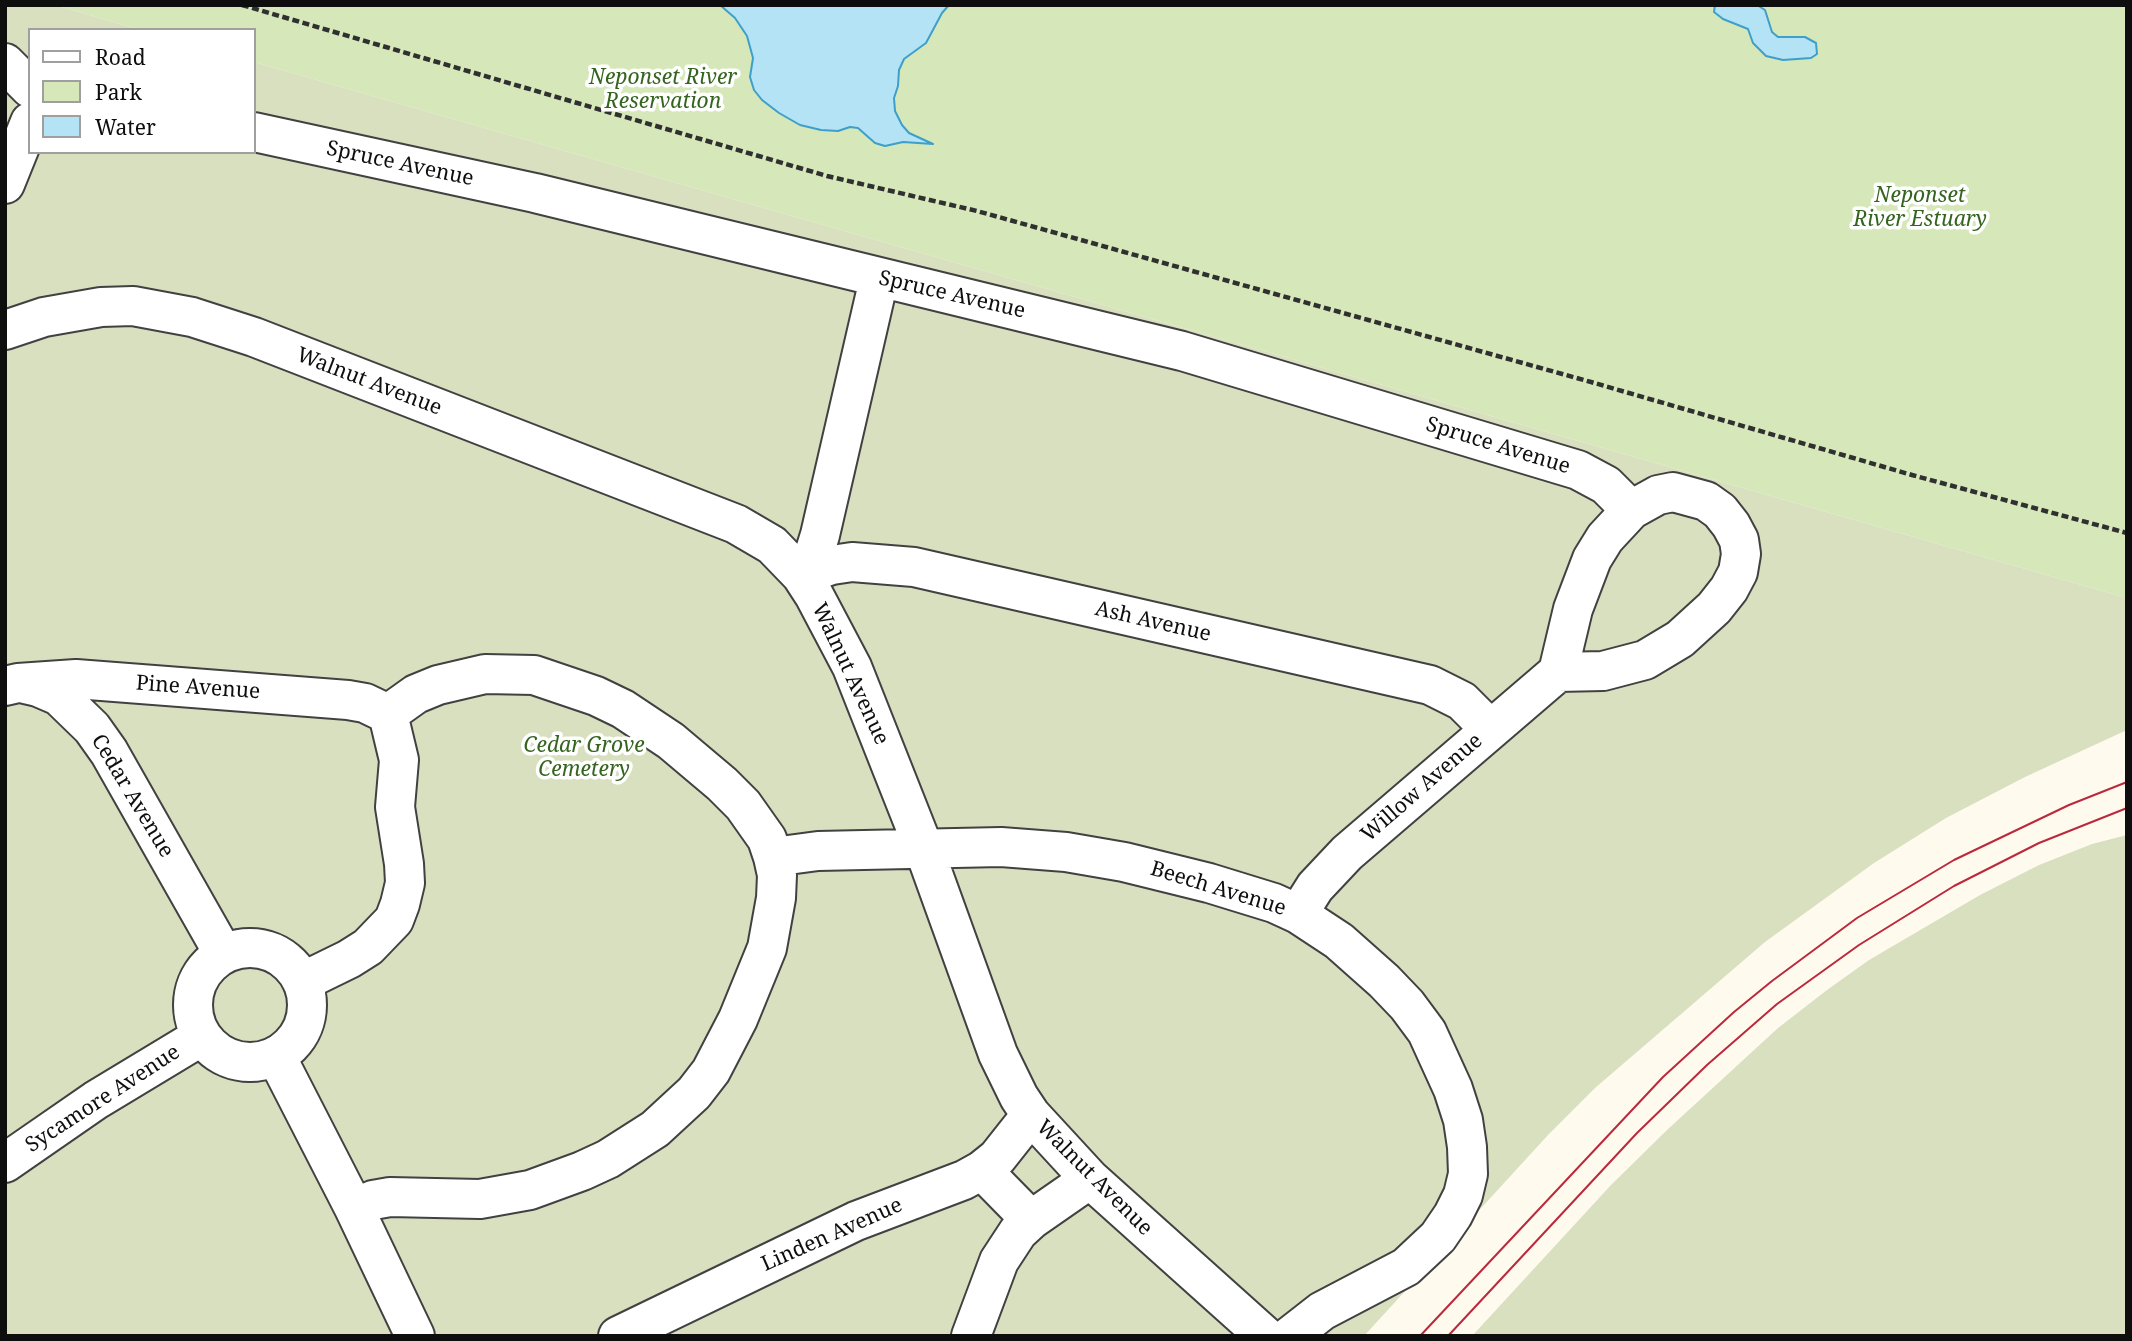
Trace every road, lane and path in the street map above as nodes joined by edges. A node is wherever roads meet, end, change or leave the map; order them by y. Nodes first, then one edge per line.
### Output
1 (242, 5) edge
2 (5, 63) edge
3 (28, 86) edge
4 (28, 127) edge
5 (256, 132) edge
6 (5, 184) edge
7 (879, 279) junction
8 (5, 330) edge
9 (1630, 510) junction
10 (2127, 533) edge
11 (801, 575) junction
12 (1558, 672) junction
13 (10, 684) edge
14 (388, 714) junction
15 (1490, 729) junction
16 (924, 849) junction
17 (773, 857) junction
18 (1298, 914) junction
19 (223, 953) junction
20 (302, 982) junction
21 (202, 1036) junction
22 (276, 1056) junction
23 (1031, 1115) junction
24 (5, 1163) edge
25 (982, 1170) junction
26 (1090, 1178) junction
27 (354, 1208) junction
28 (1031, 1220) junction
29 (415, 1336) edge
30 (618, 1336) edge
31 (971, 1336) edge
32 (1265, 1336) edge
33 (1290, 1336) edge

1 - 10 path
2 - 3 lane
4 - 6 lane
5 - 7 lane, Spruce Avenue
7 - 9 lane, Spruce Avenue
7 - 11 lane
8 - 11 lane, Walnut Avenue
9 - 12 lane
9 - 12 lane
11 - 15 lane, Ash Avenue
11 - 16 lane, Walnut Avenue
12 - 15 lane, Willow Avenue
13 - 14 lane, Pine Avenue
13 - 19 lane, Cedar Avenue
14 - 17 lane
14 - 20 lane
15 - 18 lane, Willow Avenue
16 - 17 lane, Beech Avenue
16 - 18 lane, Beech Avenue
16 - 23 lane, Walnut Avenue
17 - 27 lane
18 - 33 lane, Beech Avenue
19 - 20 lane
19 - 21 lane
20 - 22 lane
21 - 22 lane
21 - 24 lane, Sycamore Avenue
22 - 27 lane
23 - 25 lane, Linden Avenue
23 - 26 lane, Walnut Avenue
25 - 28 lane
25 - 30 lane, Linden Avenue
26 - 28 lane
26 - 32 lane, Walnut Avenue
27 - 29 lane
28 - 31 lane

